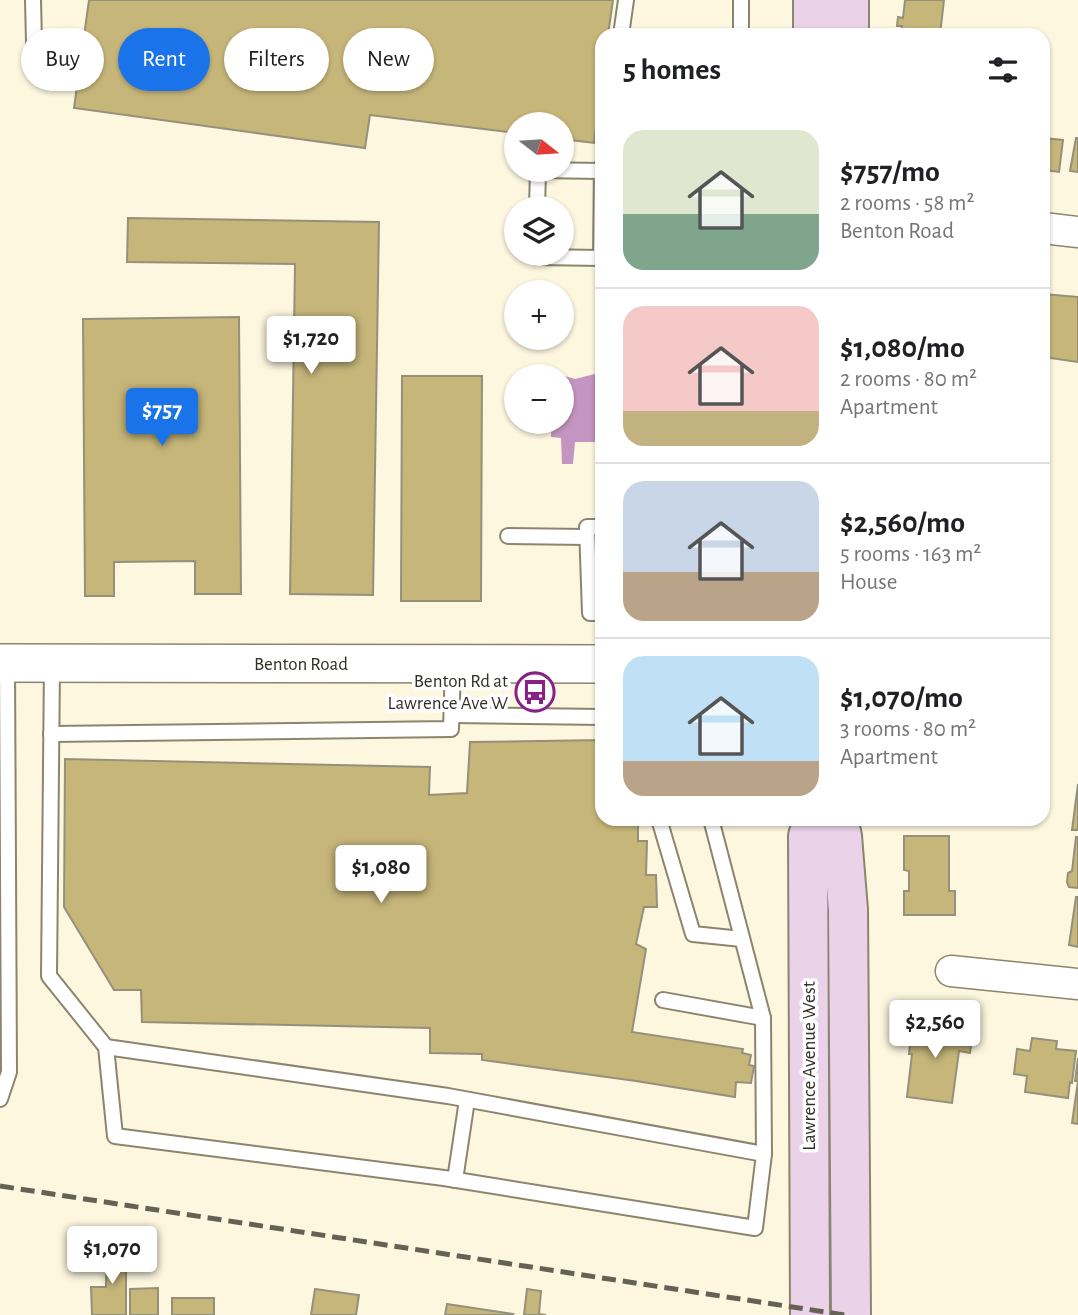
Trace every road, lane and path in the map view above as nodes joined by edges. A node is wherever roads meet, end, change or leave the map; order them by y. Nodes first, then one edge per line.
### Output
1 (33, 0) edge
2 (626, 0) edge
3 (741, 0) edge
4 (813, 0) edge
5 (849, 0) edge
6 (34, 28) edge
7 (622, 28) edge
8 (741, 28) edge
9 (813, 28) edge
10 (849, 28) edge
11 (595, 169) edge
12 (537, 196) edge
13 (1050, 229) edge
14 (1078, 232) edge
15 (574, 258) edge
16 (595, 258) edge
17 (595, 529) edge
18 (587, 532) junction
19 (508, 536) dead end
20 (595, 613) edge
21 (4, 663) edge
22 (52, 663) junction
23 (453, 664) junction
24 (595, 664) edge
25 (452, 715) junction
26 (595, 717) edge
27 (51, 734) junction
28 (661, 826) edge
29 (713, 826) edge
30 (812, 826) edge
31 (840, 826) edge
32 (742, 939) junction
33 (950, 971) dead end
34 (1078, 984) edge
35 (663, 1000) dead end
36 (763, 1018) junction
37 (106, 1047) junction
38 (0, 1099) edge
39 (467, 1100) junction
40 (764, 1154) junction
41 (455, 1180) junction
42 (810, 1315) edge
43 (851, 1315) edge

1 - 6 lane
2 - 7 lane
3 - 8 lane
4 - 9 main road
5 - 10 main road
11 - 12 lane
13 - 14 street
15 - 16 lane
17 - 18 lane
18 - 19 lane
18 - 20 lane
21 - 22 street, Benton Road
21 - 38 lane
22 - 23 street, Benton Road
22 - 27 lane
23 - 24 street, Benton Road
23 - 25 lane
25 - 26 lane
25 - 27 lane
27 - 37 lane
28 - 32 lane
29 - 32 lane
30 - 42 main road, Lawrence Avenue West
31 - 43 main road, Lawrence Avenue West
32 - 36 lane
33 - 34 street
35 - 36 lane
36 - 40 lane
37 - 39 lane
37 - 41 lane
39 - 40 lane
39 - 41 lane
40 - 41 lane

